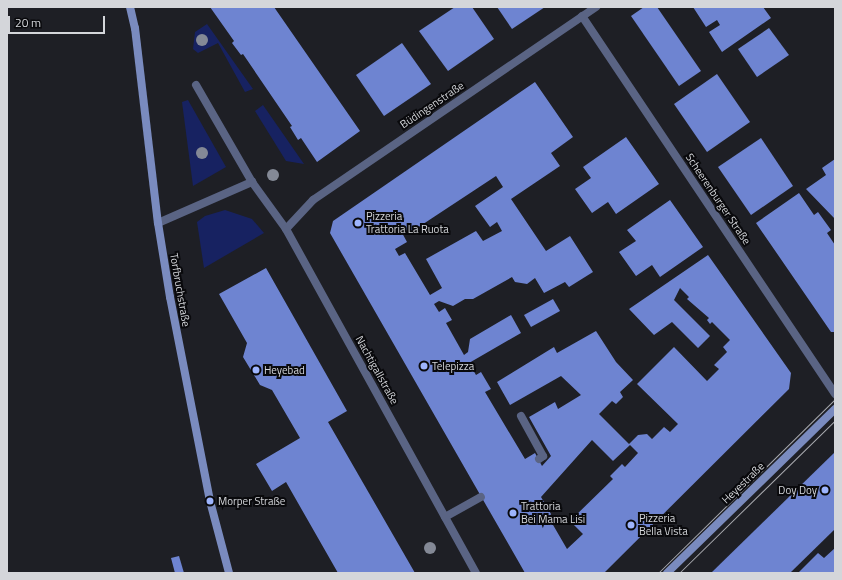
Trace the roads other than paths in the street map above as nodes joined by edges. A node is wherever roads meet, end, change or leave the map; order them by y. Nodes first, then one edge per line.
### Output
1 (130, 7) edge
2 (596, 7) edge
3 (582, 16) junction
4 (196, 84) dead end
5 (252, 182) junction
6 (158, 223) junction
7 (286, 229) junction
8 (835, 394) edge
9 (835, 409) edge
10 (521, 416) dead end
11 (539, 460) dead end
12 (481, 497) dead end
13 (445, 517) junction
14 (229, 573) edge
15 (476, 573) edge
16 (667, 573) edge

1 - 6 main road, Torfbruchstraße
2 - 3 street, Büdingenstraße
3 - 7 street, Büdingenstraße
3 - 8 street, Scheerenburger Straße
4 - 5 street, Nachtigallstraße
5 - 6 street
5 - 7 street, Nachtigallstraße
6 - 14 main road, Torfbruchstraße
7 - 13 street, Nachtigallstraße
9 - 16 main road, Heyestraße
10 - 11 street
12 - 13 street
13 - 15 street, Nachtigallstraße

